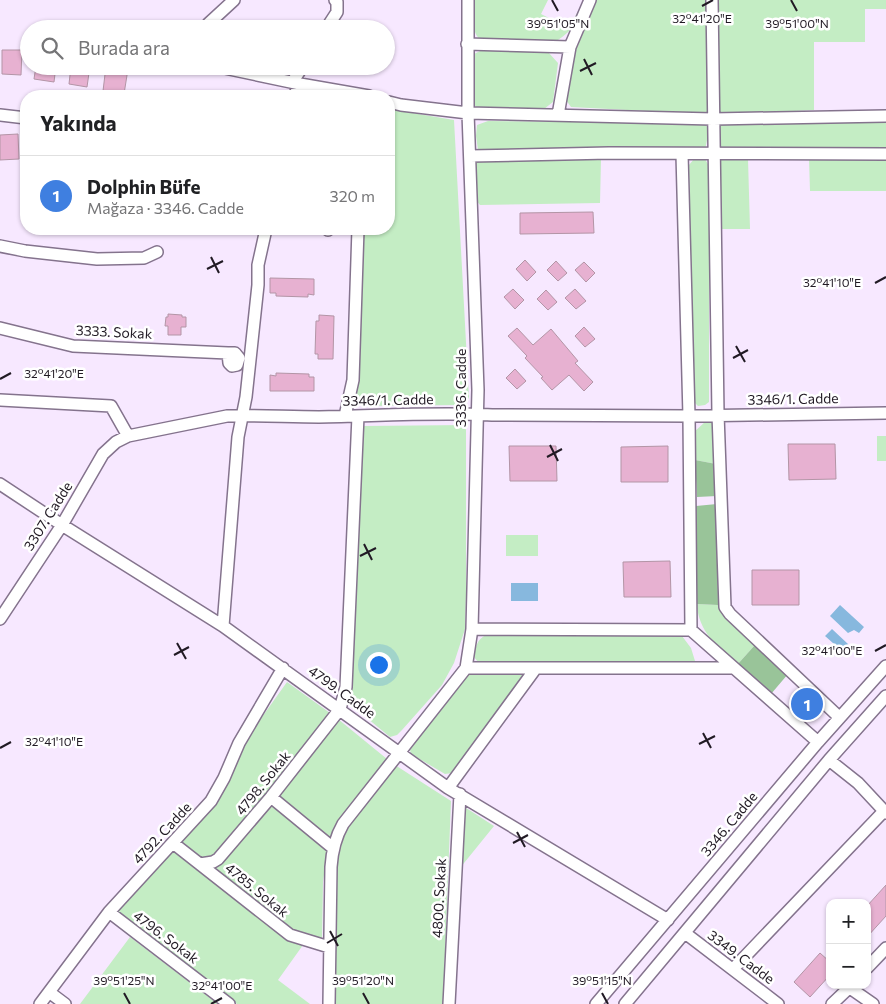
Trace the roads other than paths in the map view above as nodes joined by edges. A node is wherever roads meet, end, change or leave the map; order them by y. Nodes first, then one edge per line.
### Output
1 (234, 0) edge
2 (335, 0) edge
3 (468, 0) edge
4 (590, 0) edge
5 (712, 0) edge
6 (212, 20) edge
7 (332, 20) edge
8 (467, 44) junction
9 (570, 47) junction
10 (258, 75) edge
11 (300, 75) edge
12 (297, 83) junction
13 (295, 90) edge
14 (334, 90) edge
15 (395, 104) edge
16 (468, 113) junction
17 (0, 115) edge
18 (558, 115) junction
19 (886, 116) edge
20 (20, 117) edge
21 (713, 119) junction
22 (682, 154) junction
23 (714, 154) junction
24 (886, 154) edge
25 (470, 156) junction
26 (265, 235) edge
27 (358, 235) edge
28 (0, 246) edge
29 (157, 252) dead end
30 (0, 328) edge
31 (228, 352) dead end
32 (0, 400) edge
33 (886, 412) edge
34 (477, 414) junction
35 (718, 414) junction
36 (242, 416) junction
37 (345, 416) junction
38 (358, 416) junction
39 (689, 416) junction
40 (128, 436) junction
41 (0, 484) edge
42 (62, 525) junction
43 (0, 619) edge
44 (223, 626) junction
45 (472, 629) junction
46 (691, 630) junction
47 (886, 666) edge
48 (283, 668) junction
49 (466, 668) junction
50 (536, 668) junction
51 (732, 668) junction
52 (886, 696) edge
53 (340, 709) junction
54 (839, 717) junction
55 (818, 742) junction
56 (398, 752) junction
57 (830, 760) junction
58 (448, 788) junction
59 (460, 794) junction
60 (271, 797) junction
61 (885, 812) edge
62 (173, 843) junction
63 (333, 848) junction
64 (200, 864) junction
65 (109, 912) junction
66 (668, 920) junction
67 (685, 933) junction
68 (329, 947) junction
69 (886, 948) edge
70 (871, 964) edge
71 (733, 969) junction
72 (848, 989) edge
73 (854, 989) edge
74 (49, 992) junction
75 (40, 1004) edge
76 (65, 1004) edge
77 (229, 1004) edge
78 (329, 1004) edge
79 (449, 1004) edge
80 (596, 1004) edge
81 (625, 1004) edge
82 (778, 1004) edge
83 (832, 1004) edge
84 (872, 1004) edge

1 - 6 street
2 - 7 street
3 - 8 street, 3336. Cadde
4 - 9 street
5 - 21 street
8 - 9 street
8 - 16 street, 3336. Cadde
9 - 18 street
10 - 12 street
11 - 12 street
12 - 13 street
12 - 14 street
15 - 16 street
16 - 18 street
16 - 25 street, 3336. Cadde
17 - 20 street
18 - 21 street
19 - 21 street
21 - 23 street
22 - 23 street
22 - 25 street
22 - 39 street
23 - 24 street
23 - 35 street
25 - 34 street, 3336. Cadde
26 - 36 street
27 - 37 street
28 - 29 street
30 - 31 street, 3333. Sokak
32 - 40 street
33 - 35 street, 3346/1. Cadde
34 - 38 street, 3346/1. Cadde
34 - 39 street, 3346/1. Cadde
34 - 45 street, 3336. Cadde
35 - 39 street, 3346/1. Cadde
35 - 54 street
36 - 37 street, 3346/1. Cadde
36 - 40 street, 3346/1. Cadde
36 - 44 street
37 - 38 street, 3346/1. Cadde
38 - 53 street
39 - 46 street
40 - 42 street, 3307. Cadde
41 - 42 street, 4799. Cadde
42 - 43 street, 3307. Cadde
42 - 44 street, 4799. Cadde
44 - 48 street, 4799. Cadde
45 - 46 street
45 - 49 street, 3336. Cadde
46 - 51 street
47 - 54 street, 3346. Cadde
48 - 53 street, 4799. Cadde
48 - 62 street, 4792. Cadde
49 - 50 street
49 - 56 street
50 - 51 street
50 - 58 street
51 - 55 street
52 - 57 street
53 - 56 street, 4799. Cadde
53 - 60 street, 4798. Sokak
54 - 55 street, 3346. Cadde
55 - 66 street, 3346. Cadde
56 - 58 street, 4799. Cadde
56 - 63 street
57 - 61 street
57 - 67 street
58 - 59 street, 4799. Cadde
59 - 66 street, 4799. Cadde
59 - 79 street, 4800. Sokak
60 - 63 street
60 - 64 street, 4798. Sokak
61 - 71 street
62 - 64 street, 4785. Sokak
62 - 65 street, 4792. Cadde
63 - 68 street
64 - 68 street, 4785. Sokak
65 - 74 street, 4792. Cadde
65 - 77 street, 4796. Sokak
66 - 80 street, 3346. Cadde
67 - 71 street, 3349. Cadde
67 - 81 street
68 - 78 street
69 - 70 street
71 - 82 street, 3349. Cadde
72 - 83 street
73 - 84 street
74 - 75 street, 4792. Cadde
74 - 76 street

